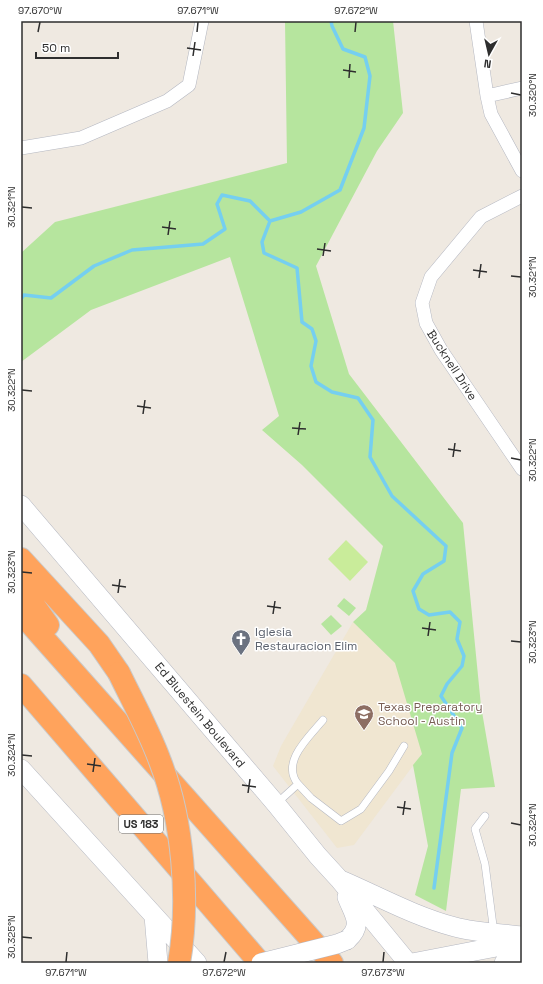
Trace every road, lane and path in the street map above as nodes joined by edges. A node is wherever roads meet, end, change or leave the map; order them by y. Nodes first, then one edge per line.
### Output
1 (202, 21) edge
2 (476, 21) edge
3 (522, 88) edge
4 (487, 96) junction
5 (21, 148) edge
6 (522, 171) edge
7 (522, 196) edge
8 (522, 469) edge
9 (21, 505) edge
10 (21, 560) edge
11 (21, 587) edge
12 (21, 613) edge
13 (21, 685) edge
14 (109, 713) junction
15 (323, 720) dead end
16 (404, 746) dead end
17 (21, 768) edge
18 (298, 784) junction
19 (276, 804) junction
20 (485, 816) dead end
21 (339, 879) junction
22 (154, 916) junction
23 (494, 933) junction
24 (522, 936) edge
25 (522, 942) edge
26 (522, 950) edge
27 (188, 959) edge
28 (158, 963) edge
29 (208, 963) edge
30 (261, 963) edge
31 (332, 963) edge
32 (408, 963) edge
33 (412, 963) edge
34 (504, 963) edge

1 - 5 street
2 - 4 street
3 - 4 street
4 - 6 street
7 - 8 street, Bucknell Drive
9 - 19 main road, Ed Bluestein Boulevard
10 - 27 highway, bridge
11 - 14 highway
12 - 14 highway
13 - 30 highway, US 183
14 - 31 highway
15 - 18 lane
16 - 18 lane
17 - 22 main road
18 - 19 lane
19 - 21 main road, Ed Bluestein Boulevard
20 - 23 lane
21 - 23 main road
21 - 30 main road, bridge
21 - 32 main road, Ed Bluestein Boulevard
22 - 27 main road
22 - 28 main road
23 - 24 main road
25 - 33 main road
26 - 34 main road
27 - 29 main road

